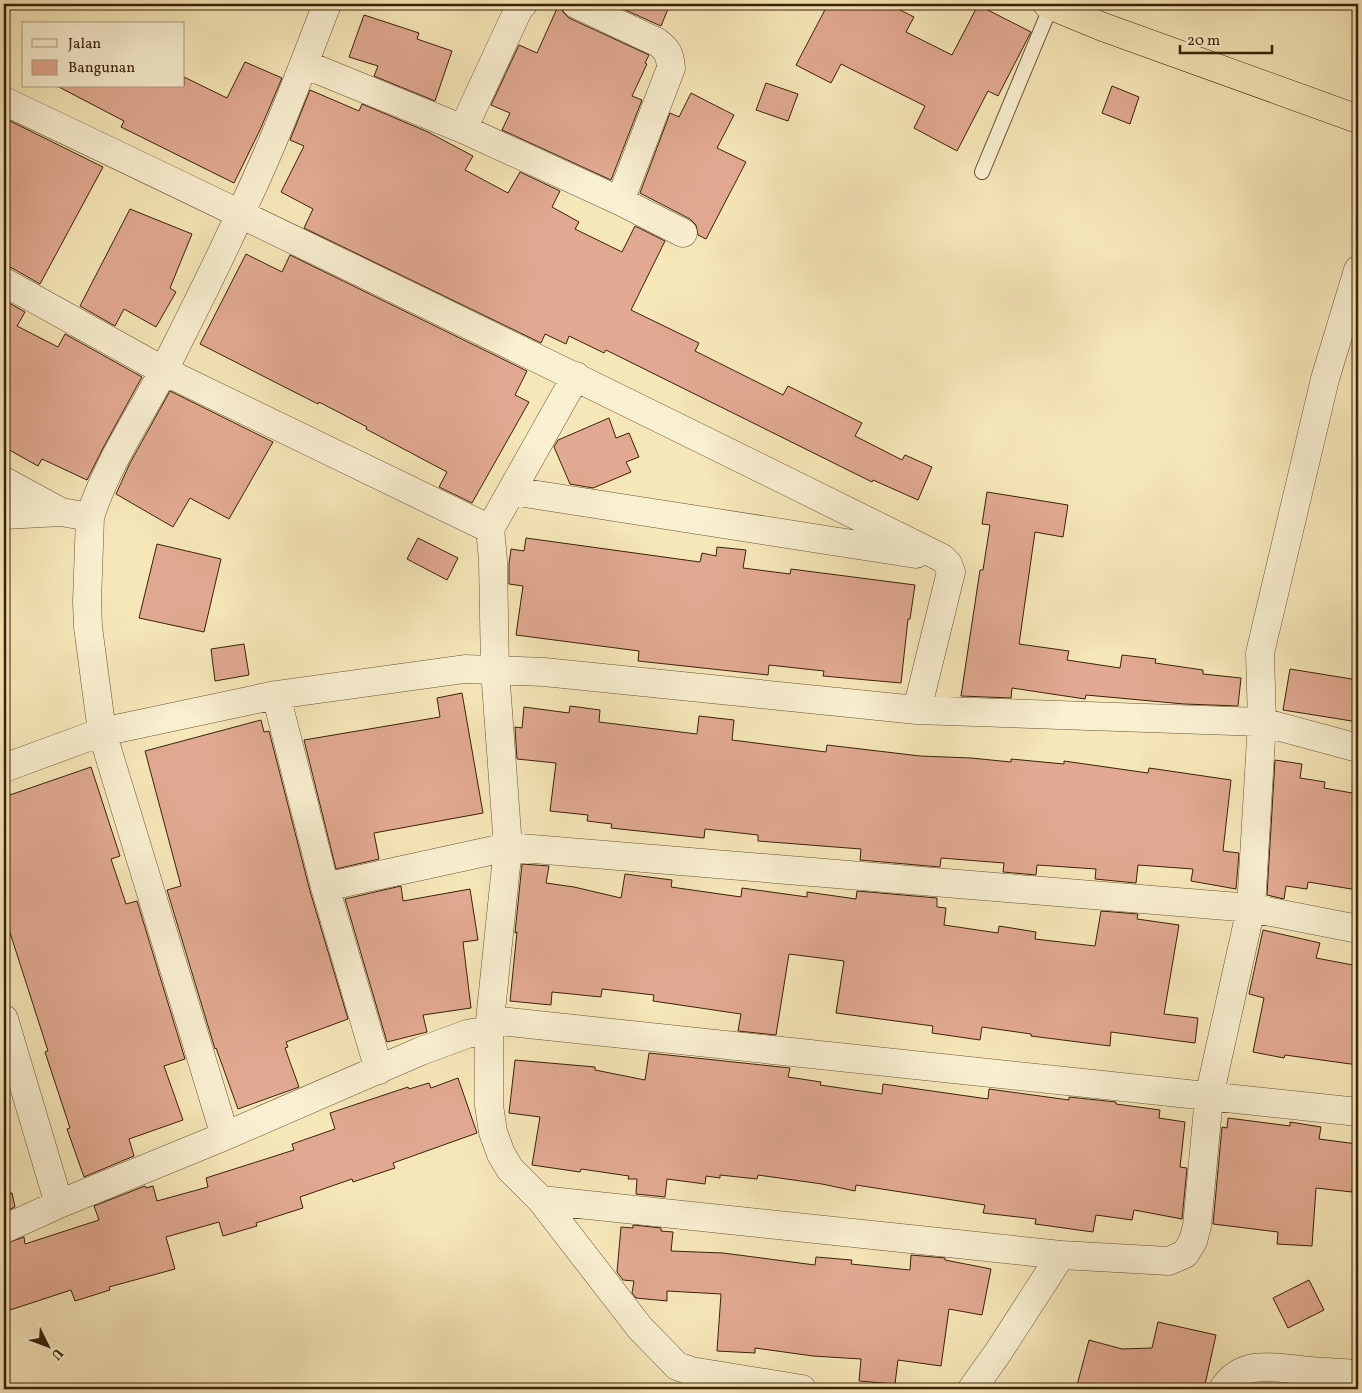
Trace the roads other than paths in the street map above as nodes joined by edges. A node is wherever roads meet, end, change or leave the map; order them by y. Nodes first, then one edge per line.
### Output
1 (327, 4) edge
2 (523, 4) edge
3 (576, 4) edge
4 (1049, 5) edge
5 (304, 64) junction
6 (4, 101) edge
7 (1358, 119) edge
8 (463, 129) junction
9 (982, 172) dead end
10 (620, 201) junction
11 (241, 213) junction
12 (683, 233) dead end
13 (1358, 270) edge
14 (4, 282) edge
15 (164, 371) junction
16 (576, 376) junction
17 (4, 481) edge
18 (512, 491) junction
19 (60, 512) junction
20 (4, 514) edge
21 (90, 516) junction
22 (490, 529) junction
23 (942, 558) junction
24 (495, 670) junction
25 (276, 695) junction
26 (917, 710) junction
27 (1262, 722) junction
28 (102, 732) junction
29 (1358, 748) edge
30 (4, 768) edge
31 (508, 847) junction
32 (325, 887) junction
33 (1251, 908) junction
34 (1358, 929) edge
35 (4, 1019) edge
36 (490, 1025) junction
37 (379, 1070) junction
38 (1209, 1097) junction
39 (1358, 1112) edge
40 (225, 1136) junction
41 (541, 1200) junction
42 (59, 1204) junction
43 (4, 1229) edge
44 (1061, 1255) junction
45 (1358, 1374) edge
46 (802, 1389) edge
47 (972, 1389) edge
48 (1223, 1389) edge

1 - 5 street
2 - 8 street
3 - 10 street
4 - 7 highway
4 - 9 lane
5 - 8 street
5 - 11 street
6 - 11 street
8 - 10 street
10 - 12 street
11 - 15 street
11 - 16 street
13 - 27 street
14 - 15 street
15 - 21 street
15 - 22 street
16 - 18 street
16 - 23 street
17 - 19 street
18 - 22 street
18 - 23 street
19 - 20 street
19 - 21 street
21 - 28 street
22 - 24 street
23 - 26 street
24 - 25 street
24 - 26 street
24 - 31 street
25 - 28 street
25 - 32 street
26 - 27 street
27 - 29 street
27 - 33 street
28 - 30 street
28 - 40 street
31 - 32 street
31 - 33 street
31 - 36 street
32 - 37 street
33 - 34 street
33 - 38 street
35 - 42 street
36 - 37 street
36 - 38 street
36 - 41 street
37 - 40 street
38 - 39 street
38 - 44 street
40 - 42 street
41 - 44 street
41 - 46 street
42 - 43 street
44 - 47 street
45 - 48 street

